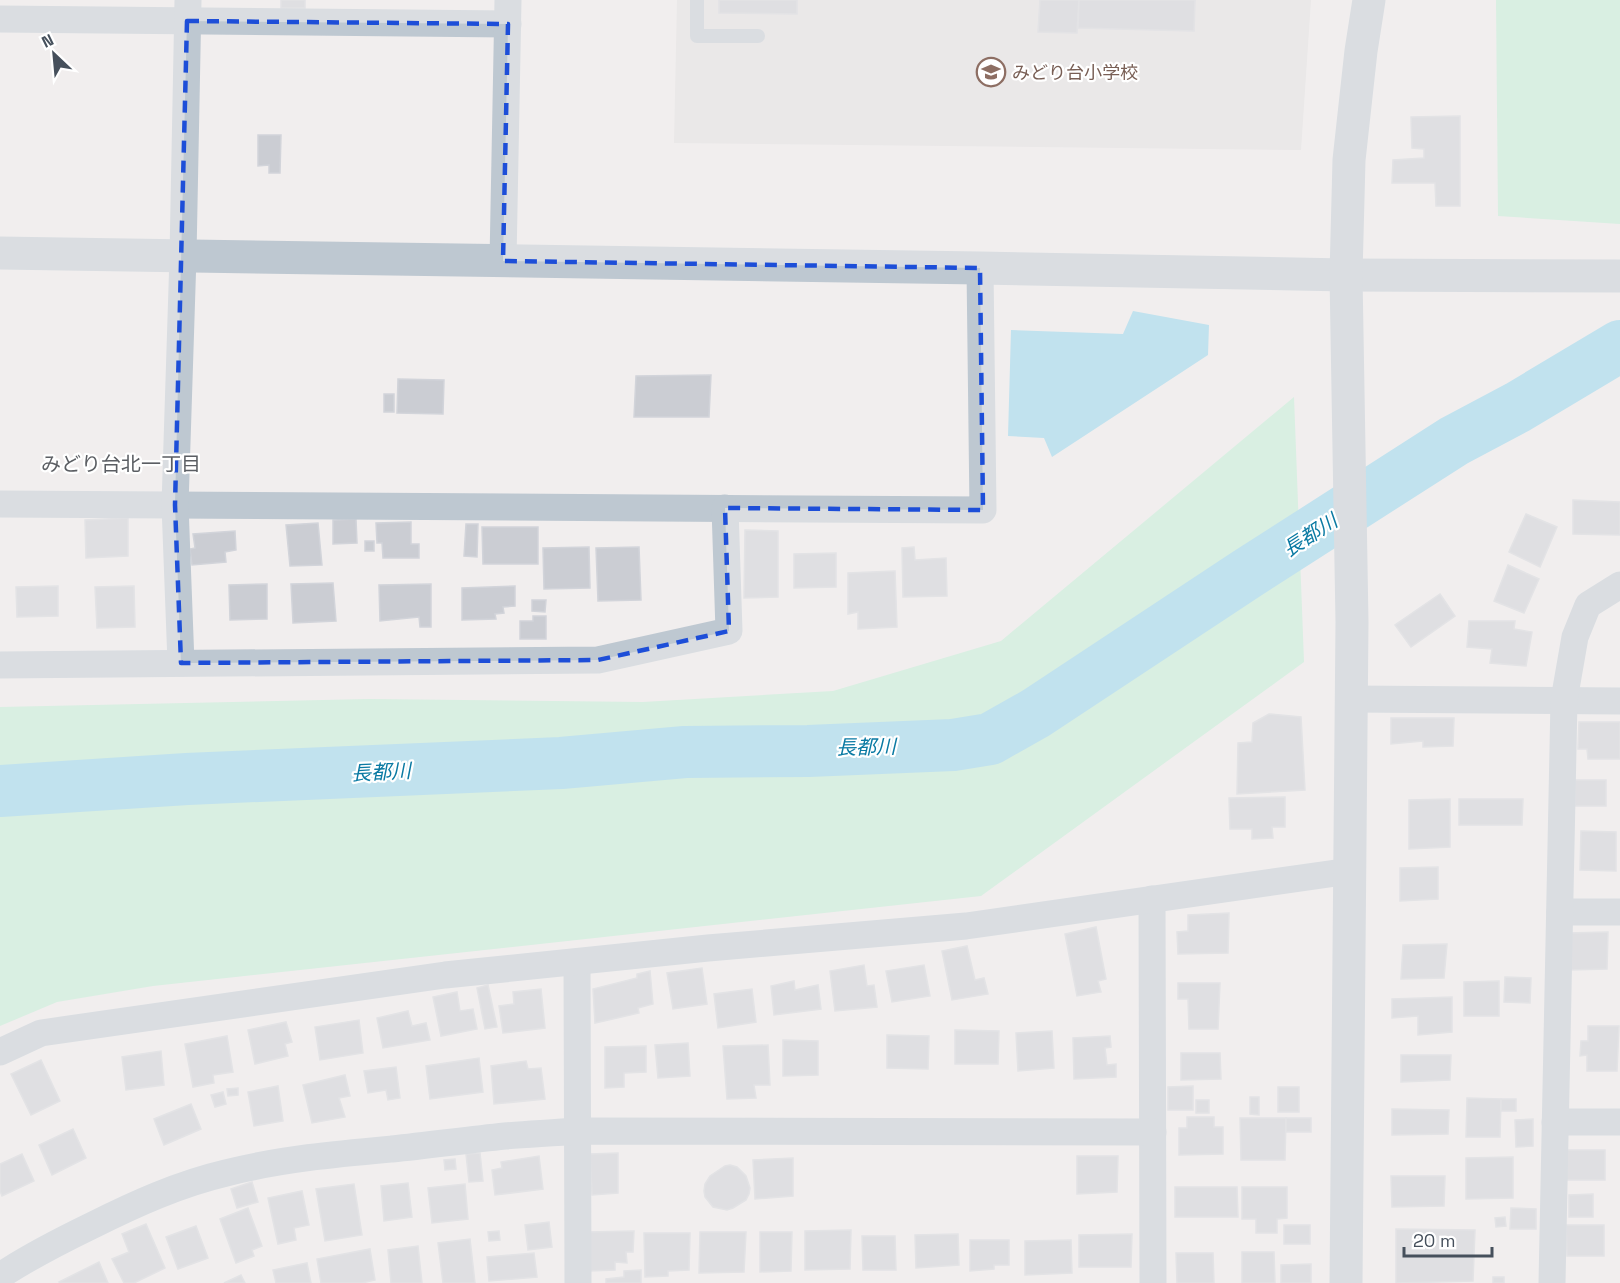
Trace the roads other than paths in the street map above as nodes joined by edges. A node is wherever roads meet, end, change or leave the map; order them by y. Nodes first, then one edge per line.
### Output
1 (697, 0) edge
2 (1369, 0) edge
3 (188, 10) edge
4 (508, 12) edge
5 (0, 19) edge
6 (758, 36) dead end
7 (0, 253) edge
8 (183, 256) junction
9 (503, 261) junction
10 (980, 268) junction
11 (1346, 275) junction
12 (1620, 276) edge
13 (0, 504) edge
14 (175, 505) junction
15 (725, 508) junction
16 (1620, 585) edge
17 (181, 663) junction
18 (0, 665) edge
19 (1351, 699) junction
20 (1564, 700) junction
21 (1620, 701) edge
22 (1350, 871) junction
23 (1152, 899) junction
24 (1560, 912) junction
25 (1620, 912) edge
26 (577, 962) junction
27 (0, 1052) edge
28 (1555, 1122) junction
29 (1620, 1122) edge
30 (577, 1131) junction
31 (1153, 1132) junction
32 (0, 1276) edge
33 (578, 1283) edge
34 (1154, 1283) edge
35 (1346, 1283) edge
36 (1552, 1283) edge

1 - 6 lane
2 - 11 street
3 - 4 street
3 - 5 street
3 - 8 street
4 - 9 street
7 - 8 street
8 - 9 street
8 - 14 street
9 - 10 street
10 - 11 street
10 - 15 street
11 - 12 street
11 - 19 street
13 - 14 street
14 - 15 street
14 - 17 street
15 - 17 street
16 - 20 street
17 - 18 street
19 - 20 street
19 - 22 street
20 - 21 street
20 - 24 street
22 - 23 street
22 - 35 street
23 - 26 street
23 - 31 street
24 - 25 street
24 - 28 street
26 - 27 street
26 - 30 street
28 - 29 street
28 - 36 street
30 - 31 street
30 - 32 street
30 - 33 street
31 - 34 street

